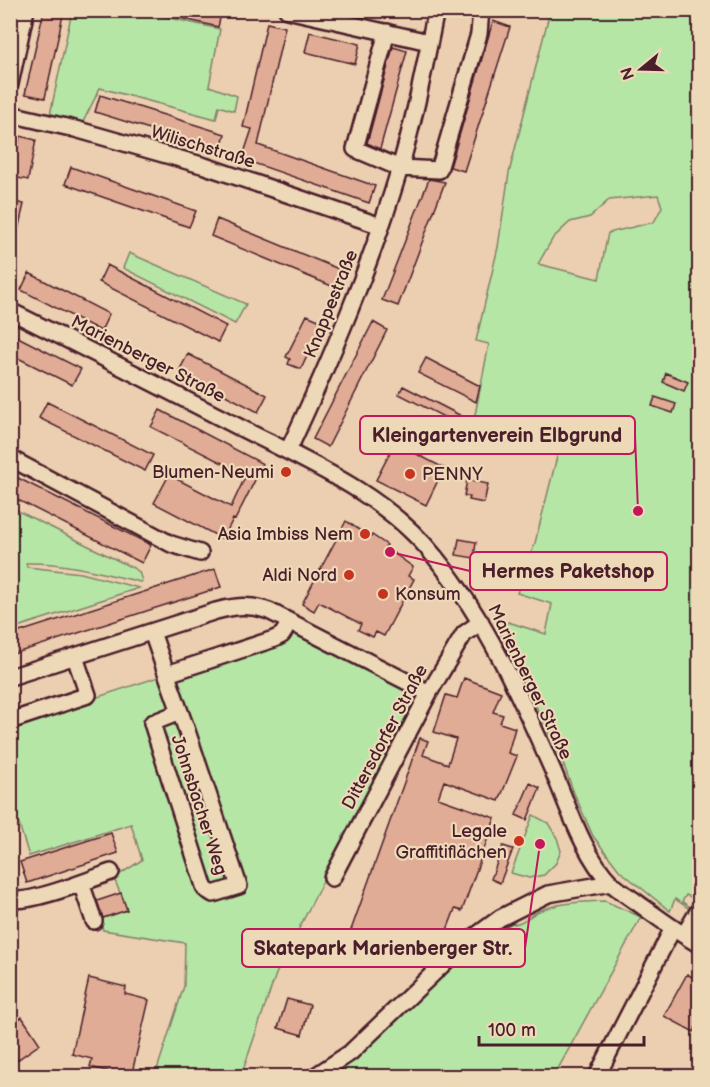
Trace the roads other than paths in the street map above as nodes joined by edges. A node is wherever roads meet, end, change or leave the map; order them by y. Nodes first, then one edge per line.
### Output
1 (26, 10) edge
2 (287, 10) edge
3 (436, 10) edge
4 (481, 10) edge
5 (387, 32) junction
6 (429, 42) junction
7 (10, 84) edge
8 (10, 114) edge
9 (400, 168) junction
10 (381, 226) junction
11 (10, 311) edge
12 (288, 451) junction
13 (10, 458) edge
14 (200, 553) dead end
15 (290, 622) junction
16 (481, 622) junction
17 (152, 632) junction
18 (75, 657) junction
19 (167, 674) junction
20 (10, 677) edge
21 (429, 693) junction
22 (180, 712) junction
23 (10, 721) edge
24 (111, 872) dead end
25 (332, 878) dead end
26 (81, 883) junction
27 (611, 883) junction
28 (10, 899) edge
29 (699, 908) edge
30 (94, 921) dead end
31 (678, 932) junction
32 (699, 945) edge
33 (315, 1077) edge
34 (597, 1077) edge

1 - 7 street
2 - 5 street
3 - 6 street, Knappestraße
4 - 9 street
5 - 6 street
5 - 9 street
6 - 9 street, Knappestraße
8 - 10 street, Wilischstraße
9 - 10 street, Knappestraße
10 - 12 street, Knappestraße
11 - 12 street, Marienberger Straße
12 - 16 street, Marienberger Straße
13 - 14 street
15 - 17 street
15 - 19 street
15 - 21 street
16 - 21 street, Dittersdorfer Straße
16 - 27 street, Marienberger Straße
17 - 18 street
17 - 19 street, Johnsbacher Weg
18 - 20 street
18 - 23 street
19 - 22 street, Johnsbacher Weg
21 - 25 street, Dittersdorfer Straße
22 - 22 street, Johnsbacher Weg
24 - 26 street
26 - 28 street
26 - 30 street
27 - 31 street, Marienberger Straße
27 - 33 street
29 - 31 street
31 - 32 street, Marienberger Straße
31 - 34 street

